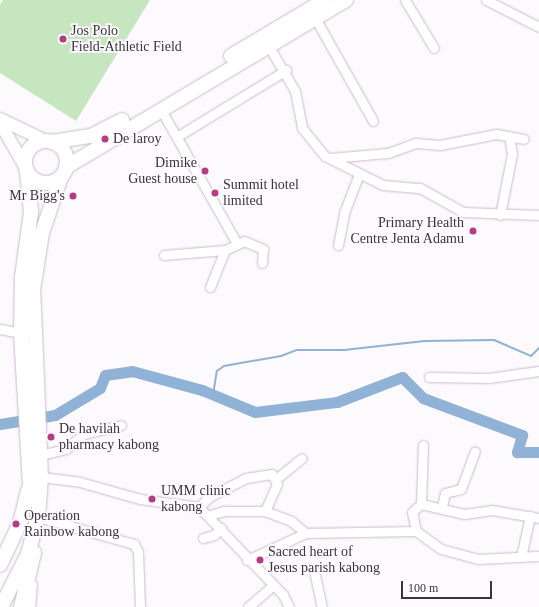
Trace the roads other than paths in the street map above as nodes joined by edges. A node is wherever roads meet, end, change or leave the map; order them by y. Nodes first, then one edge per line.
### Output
1 (325, 0) edge
2 (346, 0) edge
3 (405, 0) edge
4 (486, 0) edge
5 (314, 18) junction
6 (539, 27) edge
7 (268, 45) junction
8 (434, 48) dead end
9 (286, 70) junction
10 (160, 108) junction
11 (0, 119) edge
12 (373, 121) dead end
13 (0, 123) edge
14 (178, 136) junction
15 (509, 136) junction
16 (524, 139) dead end
17 (50, 142) junction
18 (328, 158) junction
19 (27, 170) junction
20 (64, 172) junction
21 (359, 174) junction
22 (500, 215) junction
23 (539, 215) edge
24 (236, 242) junction
25 (338, 245) dead end
26 (225, 250) junction
27 (164, 255) dead end
28 (262, 263) dead end
29 (210, 287) dead end
30 (0, 329) edge
31 (21, 333) junction
32 (539, 371) edge
33 (429, 377) dead end
34 (31, 408) junction
35 (121, 425) dead end
36 (33, 432) junction
37 (423, 445) dead end
38 (475, 451) dead end
39 (40, 455) junction
40 (302, 458) dead end
41 (30, 468) junction
42 (41, 477) junction
43 (276, 479) junction
44 (442, 506) junction
45 (199, 507) junction
46 (417, 507) junction
47 (266, 511) junction
48 (210, 515) junction
49 (38, 517) junction
50 (534, 517) edge
51 (221, 528) junction
52 (416, 530) junction
53 (306, 533) junction
54 (33, 537) junction
55 (203, 538) dead end
56 (539, 556) edge
57 (521, 557) junction
58 (247, 560) junction
59 (33, 563) junction
60 (0, 565) edge
61 (315, 575) dead end
62 (273, 585) junction
63 (0, 595) edge
64 (1, 607) edge
65 (21, 607) edge
66 (30, 607) edge
67 (140, 607) edge
68 (248, 607) edge
69 (289, 607) edge
70 (322, 607) edge

1 - 17 highway
2 - 5 highway
3 - 8 street
4 - 6 street
5 - 7 highway
5 - 12 street
7 - 9 street
7 - 10 highway
9 - 14 street
9 - 18 street
10 - 14 street
10 - 20 highway
11 - 17 main road
13 - 19 main road
14 - 24 street
15 - 16 street
15 - 18 street
15 - 22 street
17 - 19 highway
17 - 20 highway
18 - 21 street
19 - 20 highway
19 - 31 highway
20 - 34 highway
21 - 22 street
21 - 25 street
22 - 23 street
24 - 26 street
24 - 28 street
26 - 27 street
26 - 29 street
30 - 31 street
31 - 34 highway
32 - 33 street
34 - 36 highway
35 - 39 street
36 - 39 highway
36 - 41 highway
37 - 46 street
38 - 44 street
39 - 42 highway
40 - 43 street
41 - 60 highway
41 - 63 highway
42 - 45 street
42 - 49 highway
43 - 45 street
43 - 47 street
44 - 46 street
44 - 50 street
45 - 48 street
46 - 52 street
47 - 48 street
47 - 53 street
48 - 51 street
49 - 54 highway
49 - 67 street
50 - 57 street
51 - 55 street
51 - 58 street
52 - 53 street
52 - 57 street
53 - 58 street
54 - 59 highway
54 - 64 highway
56 - 57 street
58 - 62 street
59 - 65 highway
59 - 66 street
61 - 70 street
62 - 68 street
62 - 69 street

